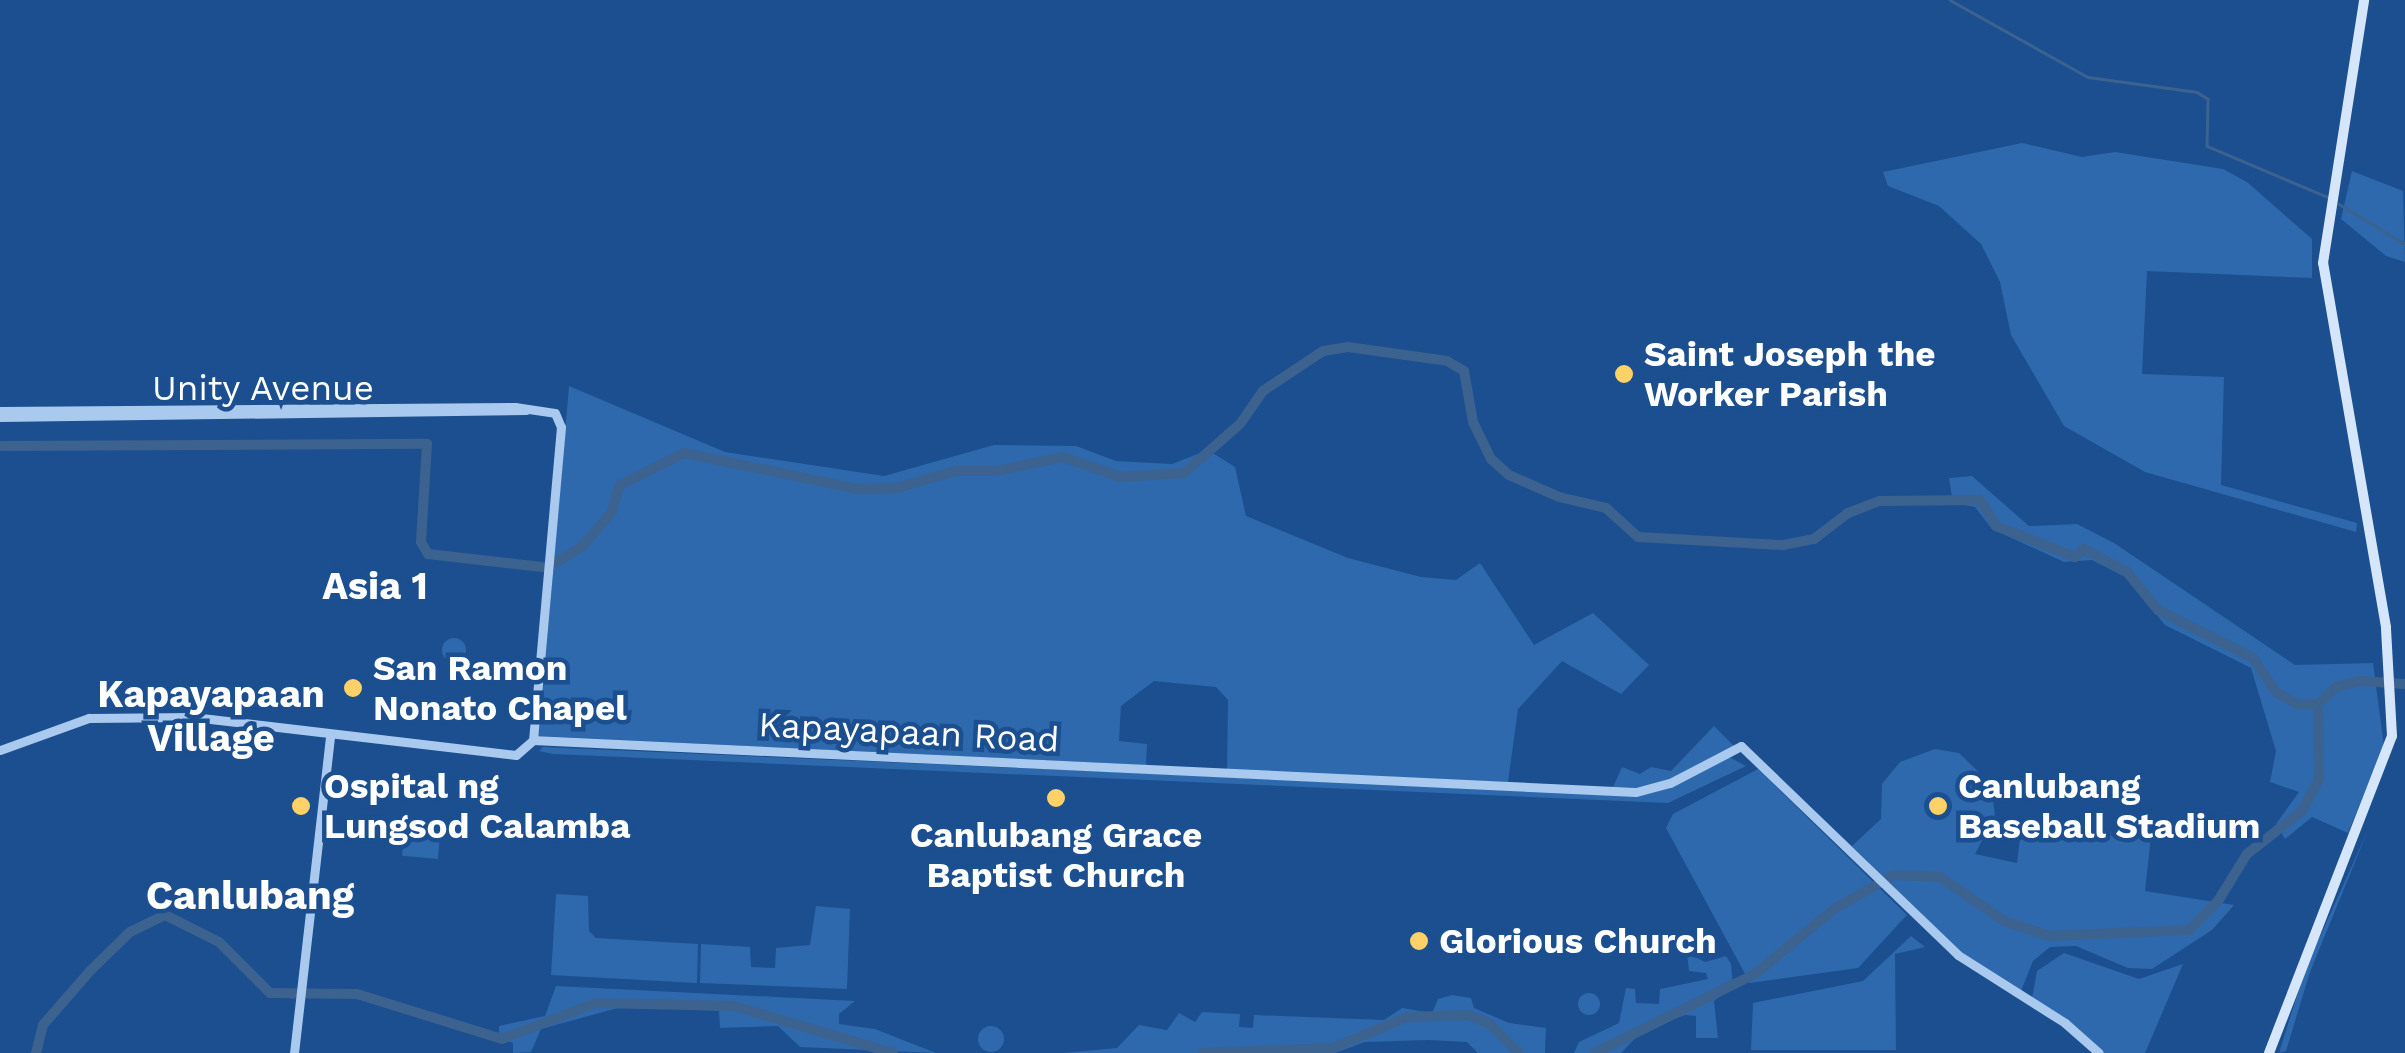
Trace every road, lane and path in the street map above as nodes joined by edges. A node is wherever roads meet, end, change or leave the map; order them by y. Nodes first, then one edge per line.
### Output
1 (2364, 0) edge
2 (0, 414) edge
3 (330, 736) junction
4 (533, 740) junction
5 (0, 750) edge
6 (294, 1053) edge
7 (2099, 1053) edge
8 (2269, 1053) edge

1 - 8 main road
2 - 4 street, Unity Avenue
3 - 4 street, Kapayapaan Road
3 - 5 street, Kapayapaan Road
3 - 6 street
4 - 7 street, Kapayapaan Road

